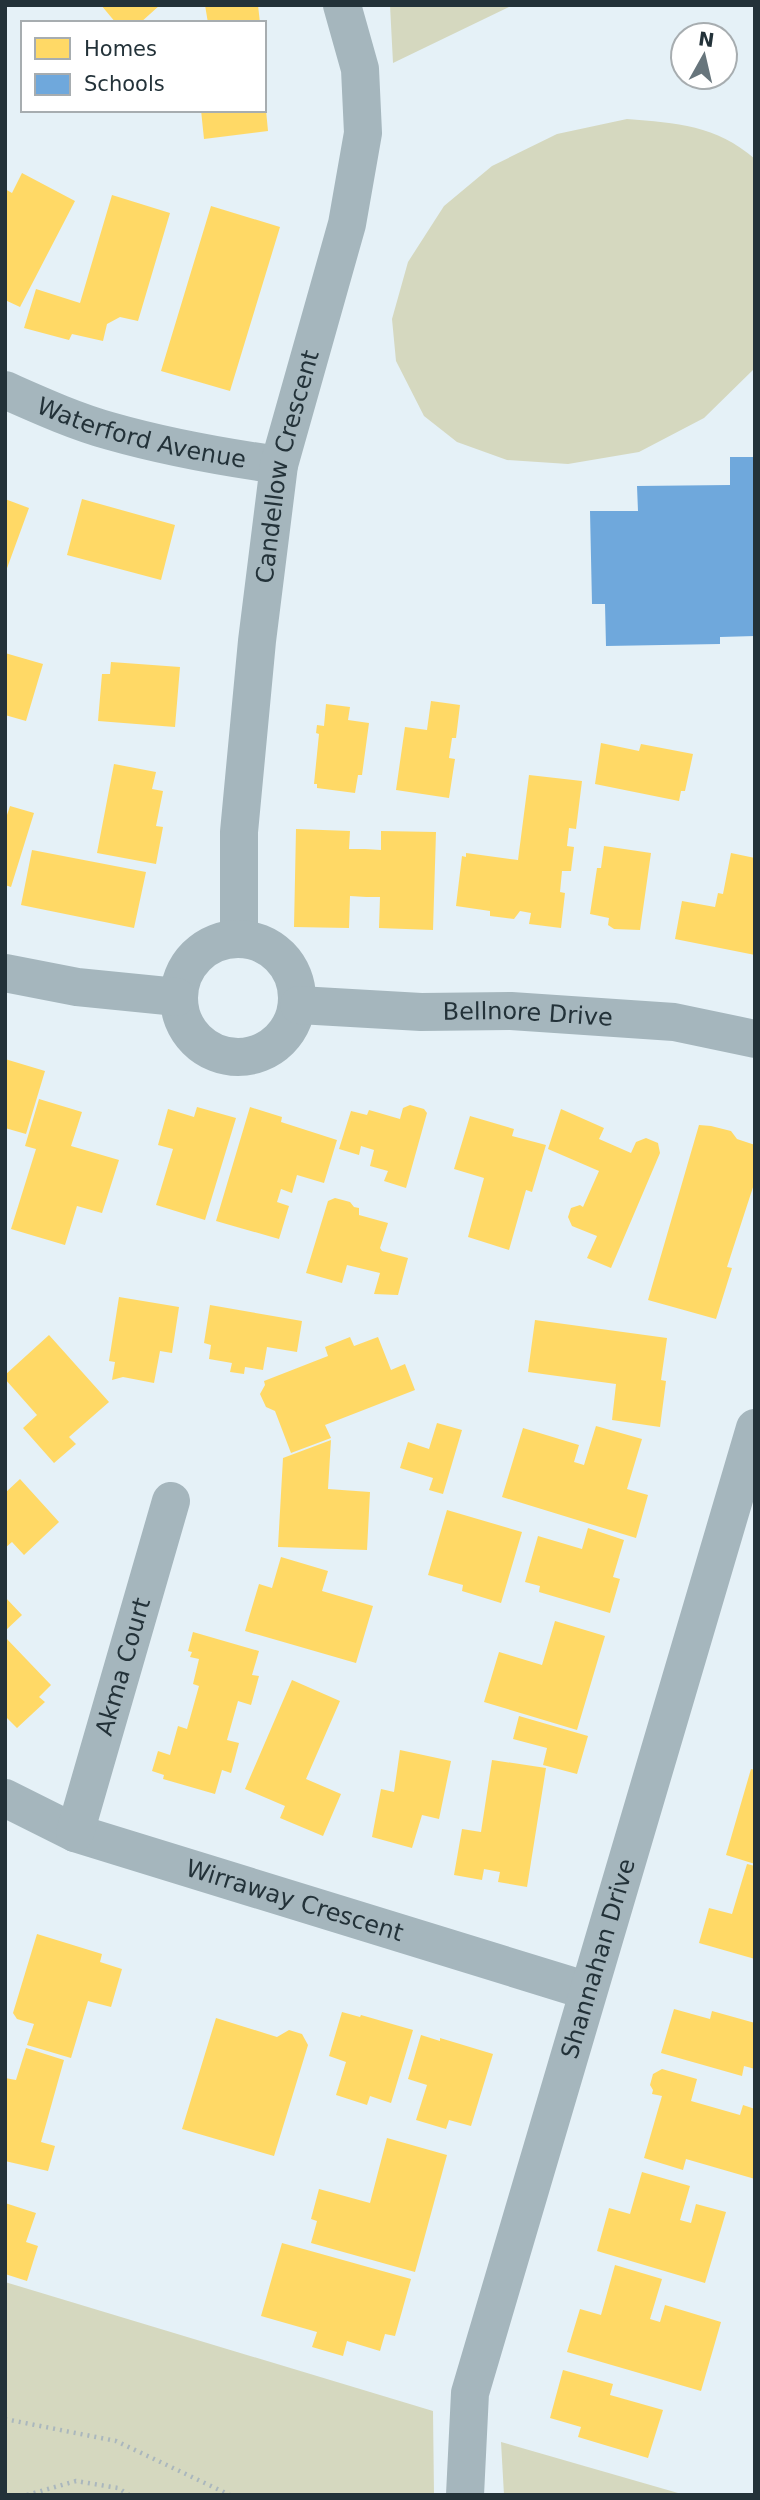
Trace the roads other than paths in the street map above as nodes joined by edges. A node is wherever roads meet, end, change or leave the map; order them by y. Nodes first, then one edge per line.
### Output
1 (342, 5) edge
2 (5, 390) edge
3 (279, 465) junction
4 (239, 937) junction
5 (5, 973) edge
6 (177, 997) junction
7 (299, 1005) junction
8 (755, 1039) edge
9 (755, 1429) edge
10 (172, 1500) dead end
11 (5, 1798) edge
12 (75, 1833) junction
13 (588, 1991) junction
14 (465, 2495) edge

1 - 3 street, Candellow Crescent
2 - 3 street, Waterford Avenue
3 - 4 street, Candellow Crescent
4 - 6 street
4 - 7 street
5 - 6 street
6 - 7 street
7 - 8 street, Bellnore Drive
9 - 13 street, Shannahan Drive
10 - 12 street, Akma Court
11 - 12 street, Wirraway Crescent
12 - 13 street, Wirraway Crescent
13 - 14 street, Shannahan Drive

